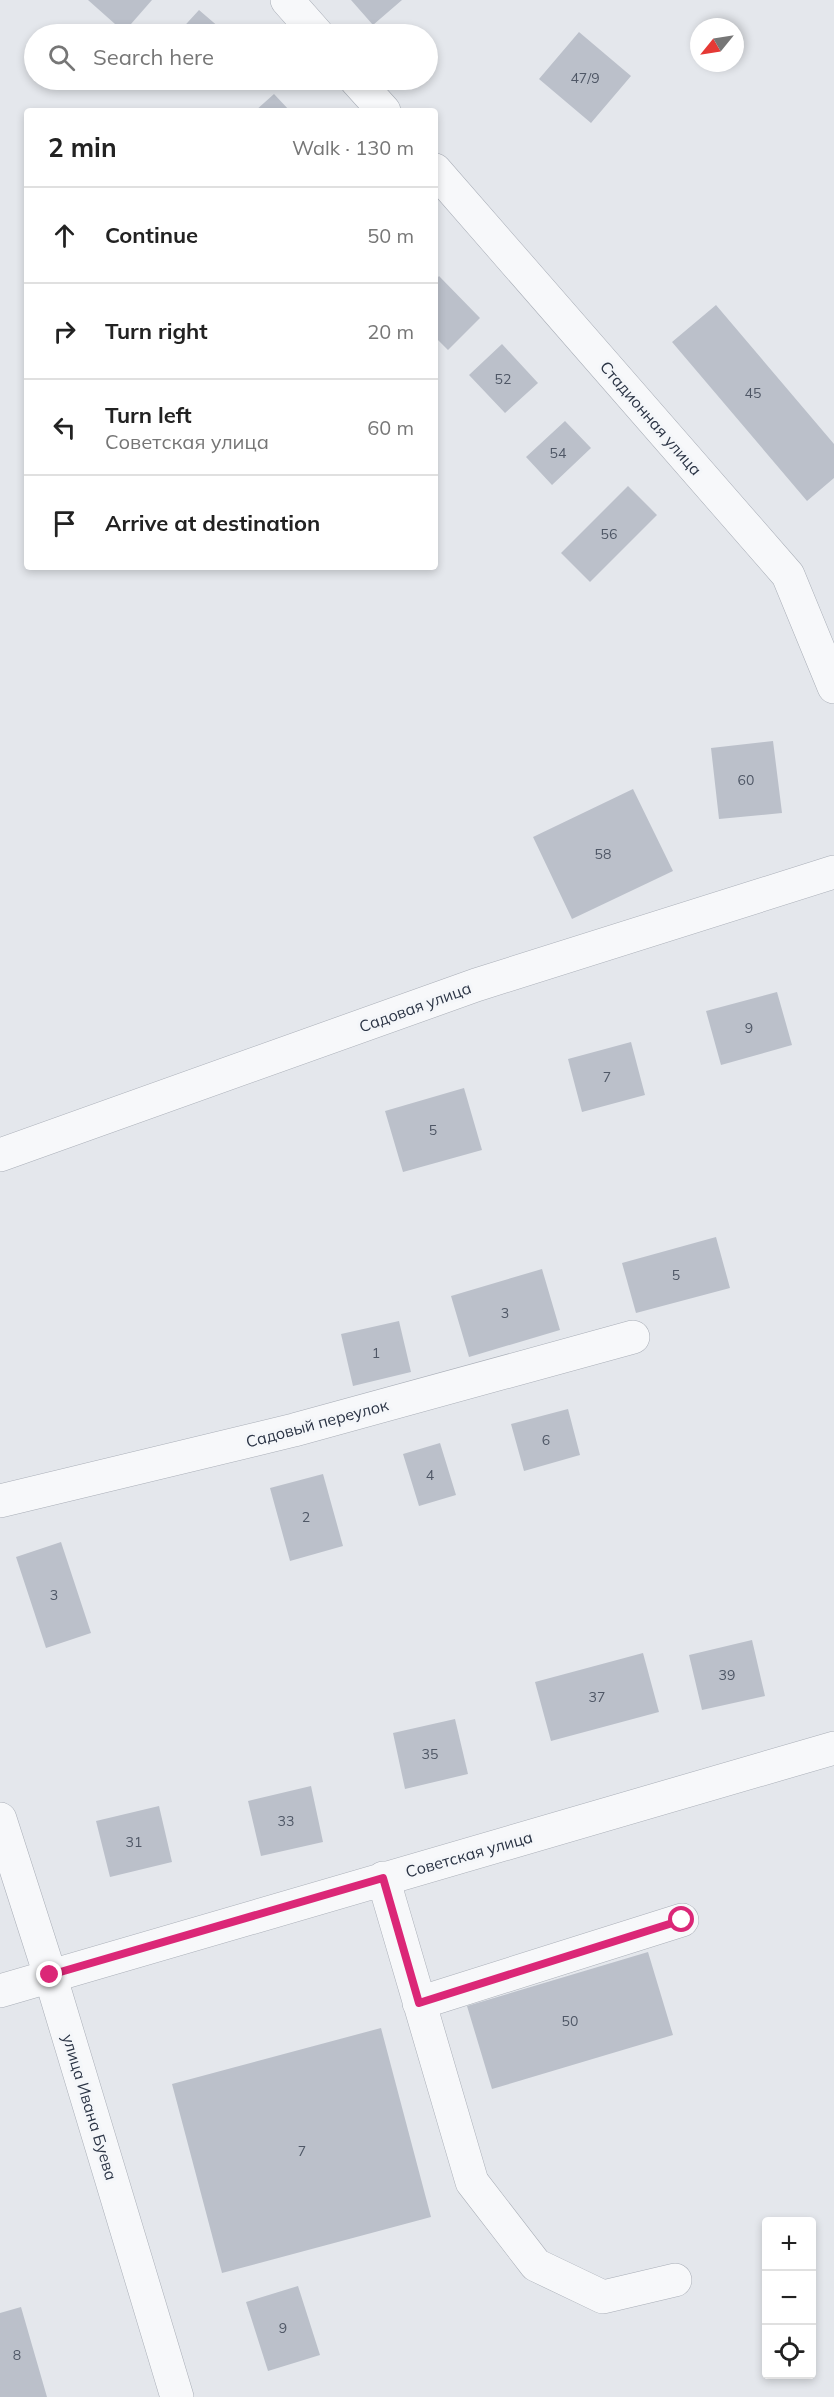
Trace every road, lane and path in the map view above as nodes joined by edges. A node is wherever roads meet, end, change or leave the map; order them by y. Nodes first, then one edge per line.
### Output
1 (287, 0) edge
2 (308, 24) edge
3 (365, 90) edge
4 (381, 108) edge
5 (438, 173) edge
6 (834, 687) edge
7 (834, 872) edge
8 (0, 1155) edge
9 (633, 1337) dead end
10 (0, 1501) edge
11 (834, 1748) edge
12 (0, 1819) edge
13 (383, 1878) junction
14 (682, 1920) dead end
15 (50, 1975) junction
16 (0, 1991) edge
17 (419, 2003) junction
18 (675, 2280) dead end
19 (177, 2397) edge

1 - 2 street
3 - 4 street
5 - 6 street, Стадионная улица
7 - 8 street, Садовая улица
9 - 10 street, Садовый переулок
11 - 13 street, Советская улица
12 - 15 street, улица Ивана Буева
13 - 15 street, Советская улица
13 - 17 street
14 - 17 street
15 - 16 street, Советская улица
15 - 19 street, улица Ивана Буева
17 - 18 street

